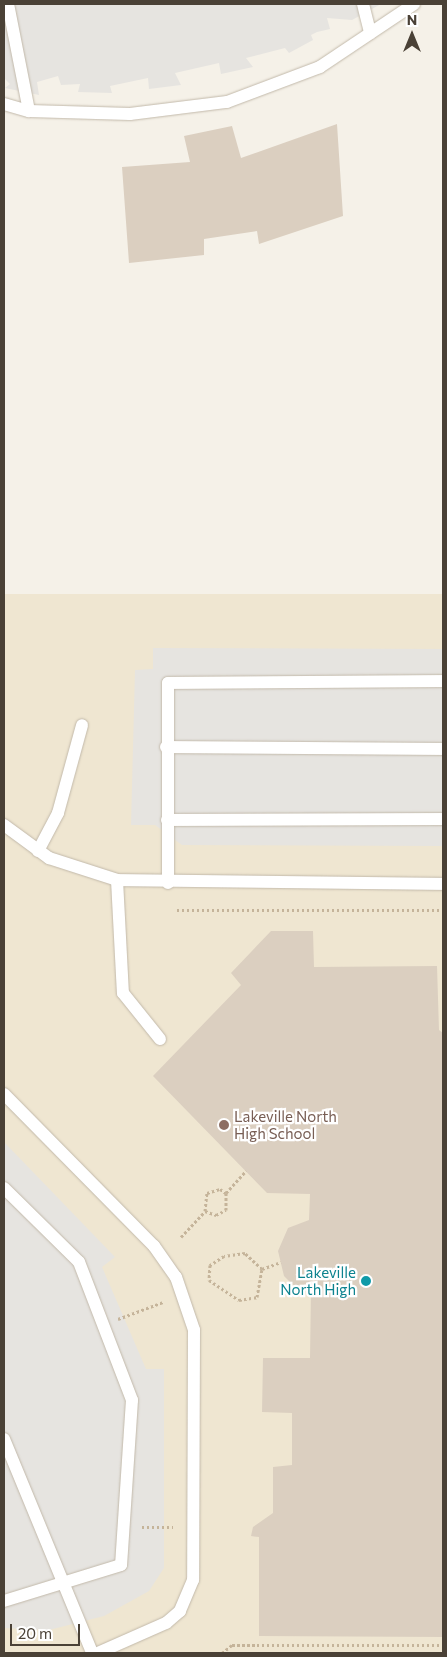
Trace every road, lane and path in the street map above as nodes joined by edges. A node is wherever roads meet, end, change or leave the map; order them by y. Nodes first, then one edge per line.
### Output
1 (8, 4) edge
2 (363, 4) edge
3 (414, 4) edge
4 (370, 33) junction
5 (4, 104) edge
6 (29, 110) junction
7 (443, 681) edge
8 (82, 725) dead end
9 (166, 747) junction
10 (443, 749) edge
11 (443, 819) edge
12 (167, 820) junction
13 (4, 825) edge
14 (38, 851) junction
15 (118, 880) junction
16 (168, 883) junction
17 (443, 884) edge
18 (177, 910) dead end
19 (443, 910) edge
20 (160, 1039) dead end
21 (4, 1094) edge
22 (246, 1171) dead end
23 (4, 1188) edge
24 (226, 1193) junction
25 (205, 1211) junction
26 (180, 1237) dead end
27 (280, 1262) dead end
28 (262, 1269) junction
29 (163, 1302) dead end
30 (103, 1324) junction
31 (4, 1439) edge
32 (126, 1526) junction
33 (173, 1527) dead end
34 (63, 1584) junction
35 (4, 1600) edge
36 (443, 1645) edge
37 (92, 1653) edge
38 (98, 1653) edge
39 (222, 1653) edge

1 - 6 lane
2 - 4 lane
3 - 4 lane
4 - 6 lane
5 - 6 lane
7 - 9 lane
8 - 14 lane
9 - 10 lane
9 - 12 lane
11 - 12 lane
12 - 16 lane
13 - 14 lane
14 - 15 lane
15 - 16 lane
15 - 20 lane
16 - 17 lane
18 - 19 path
21 - 38 lane
22 - 24 path
23 - 30 lane
24 - 25 path
24 - 25 path
25 - 26 path
27 - 28 path
28 - 28 path
29 - 30 path
30 - 32 lane
31 - 34 lane
32 - 33 path
32 - 34 lane
34 - 35 lane
34 - 37 lane
36 - 39 path

